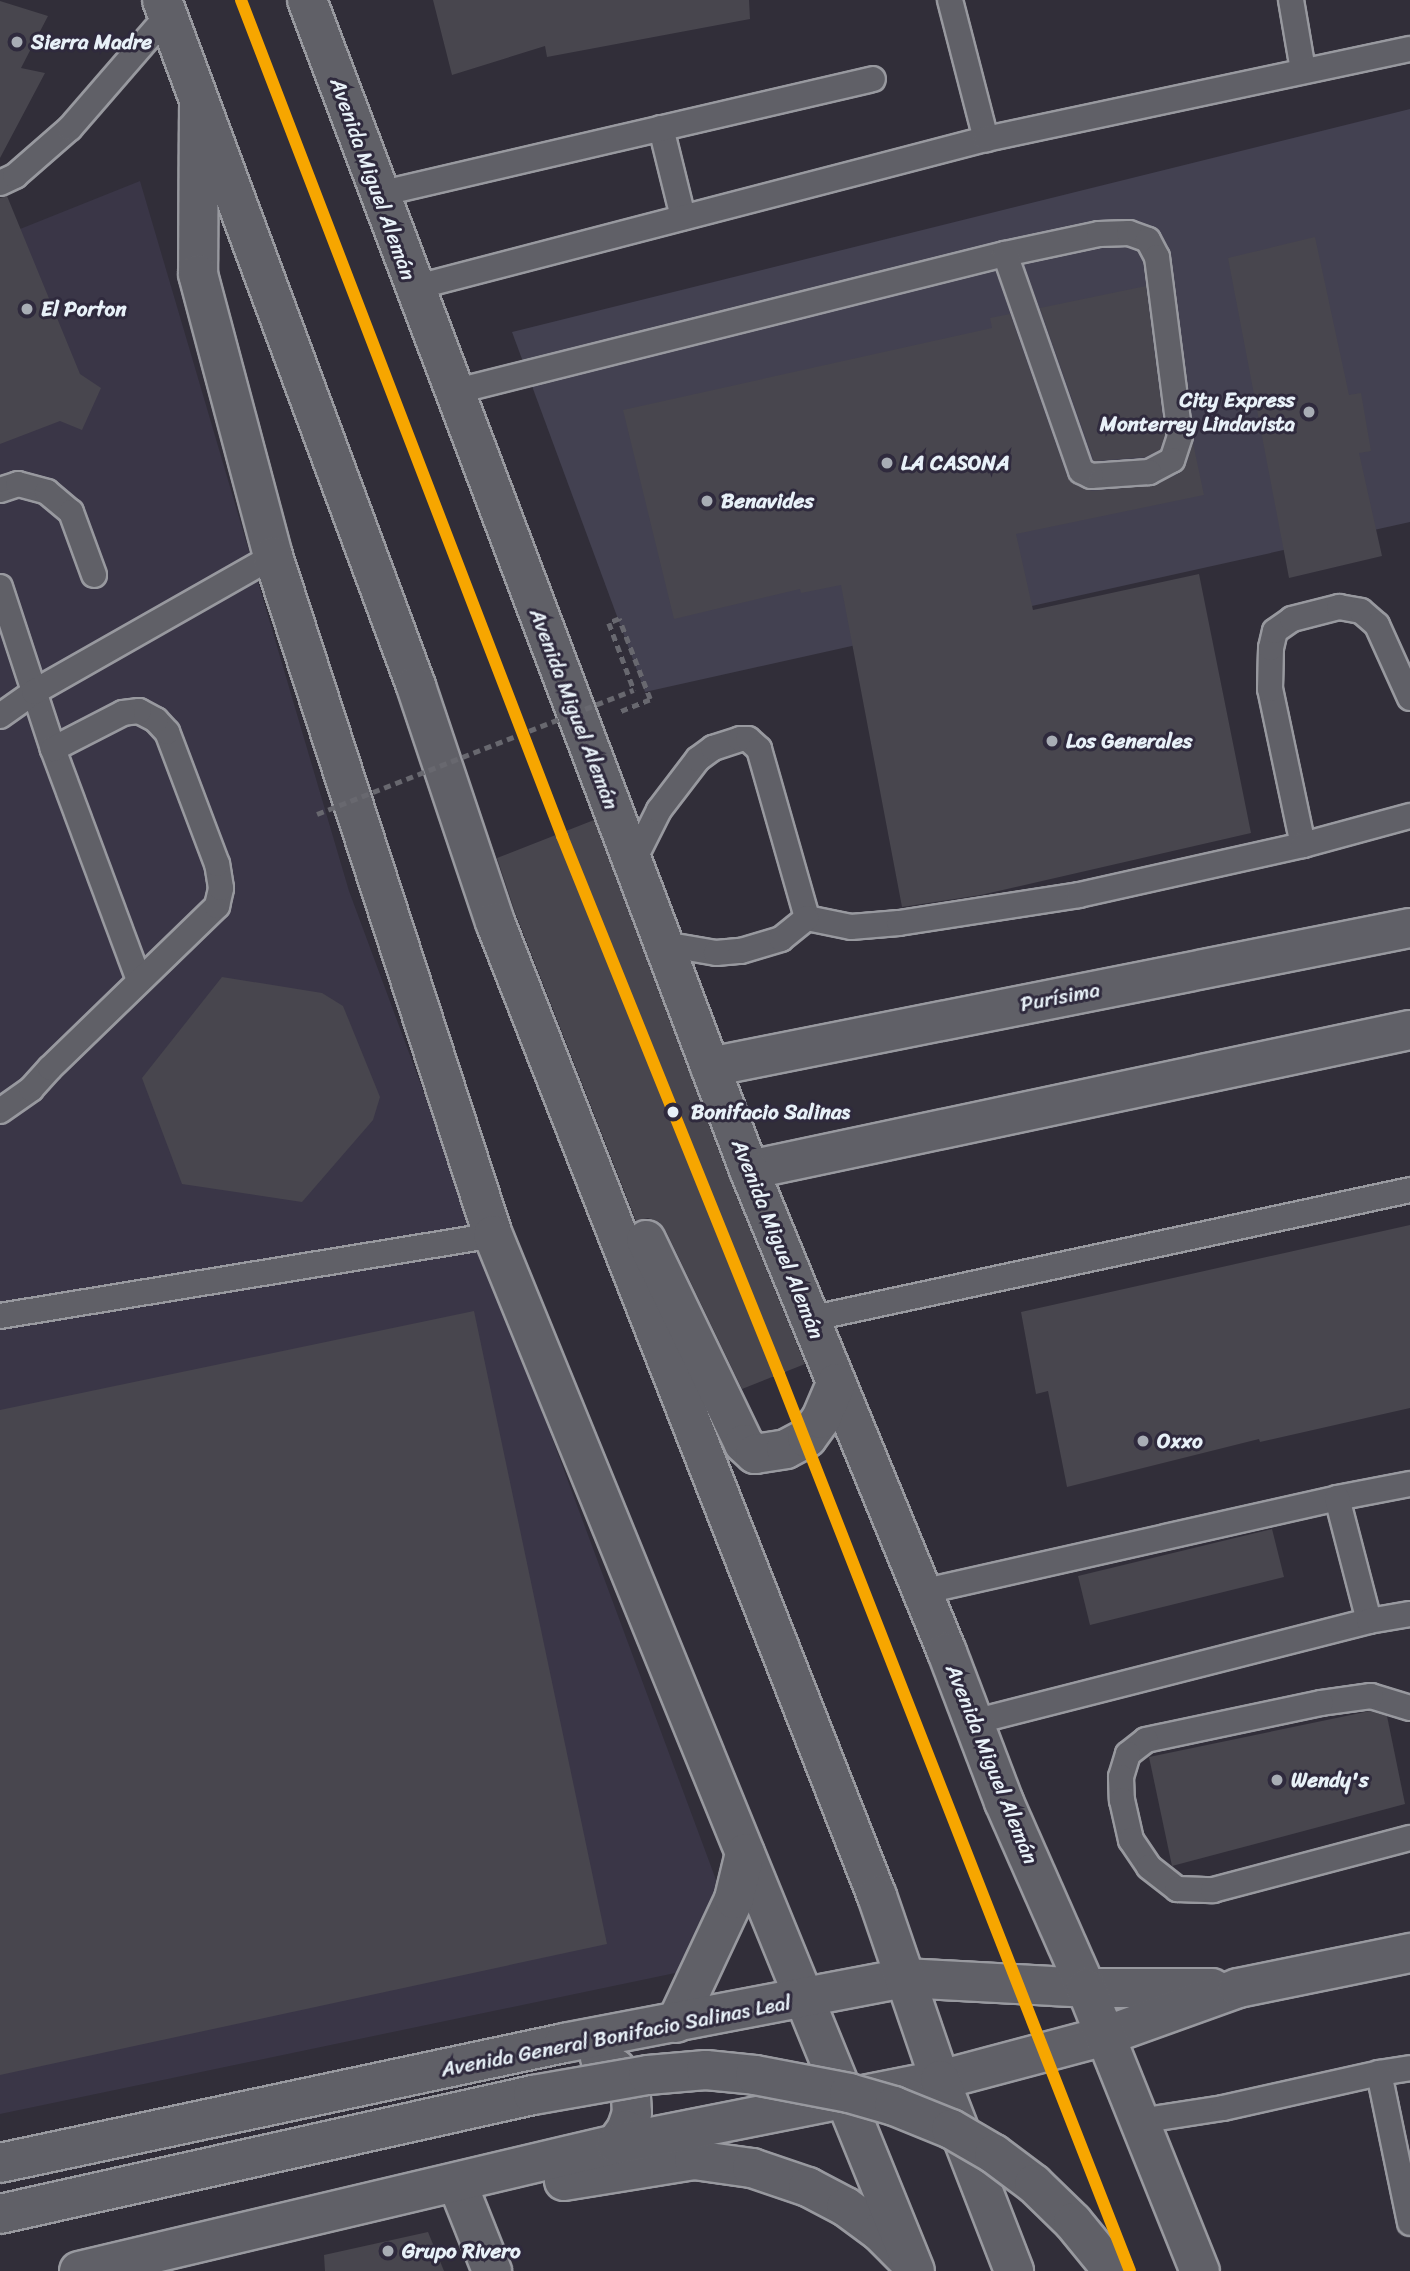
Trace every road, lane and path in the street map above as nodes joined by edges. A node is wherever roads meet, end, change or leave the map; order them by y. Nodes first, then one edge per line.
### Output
1 (307, 0) edge
2 (950, 0) edge
3 (1291, 0) edge
4 (165, 8) edge
5 (1410, 49) edge
6 (1303, 70) junction
7 (873, 79) dead end
8 (199, 96) junction
9 (661, 128) junction
10 (986, 139) junction
11 (0, 183) edge
12 (379, 194) junction
13 (683, 217) junction
14 (1005, 254) junction
15 (413, 288) junction
16 (453, 392) junction
17 (0, 490) edge
18 (272, 556) junction
19 (94, 575) dead end
20 (0, 587) edge
21 (34, 692) junction
22 (1410, 698) edge
23 (650, 699) dead end
24 (0, 716) edge
25 (53, 749) junction
26 (317, 814) dead end
27 (1410, 816) edge
28 (1303, 845) junction
29 (633, 862) junction
30 (807, 918) junction
31 (495, 922) junction
32 (1410, 928) edge
33 (664, 944) junction
34 (139, 980) junction
35 (1410, 1030) edge
36 (710, 1067) junction
37 (0, 1111) edge
38 (749, 1170) junction
39 (1410, 1190) edge
40 (493, 1235) junction
41 (0, 1316) edge
42 (810, 1319) junction
43 (836, 1383) junction
44 (1410, 1484) edge
45 (1337, 1498) junction
46 (921, 1592) junction
47 (1410, 1614) edge
48 (1369, 1622) junction
49 (1410, 1708) edge
50 (974, 1722) junction
51 (1410, 1838) edge
52 (746, 1853) junction
53 (1410, 1953) edge
54 (904, 1978) junction
55 (1086, 1988) junction
56 (1238, 1988) junction
57 (805, 1999) junction
58 (676, 2023) junction
59 (1105, 2036) junction
60 (565, 2043) junction
61 (1410, 2068) edge
62 (1379, 2073) junction
63 (940, 2080) junction
64 (846, 2101) junction
65 (1139, 2121) junction
66 (616, 2144) junction
67 (0, 2163) edge
68 (475, 2179) junction
69 (0, 2214) edge
70 (1410, 2223) edge
71 (912, 2267) edge
72 (79, 2271) edge
73 (492, 2271) edge
74 (1014, 2271) edge
75 (1113, 2271) edge
76 (1200, 2271) edge

1 - 12 main road, Avenida Miguel Alemán
2 - 10 lane
3 - 6 lane
4 - 8 main road
4 - 11 lane
5 - 6 lane
6 - 10 lane
7 - 9 lane
8 - 18 main road
8 - 31 main road
9 - 12 lane
9 - 13 lane
10 - 13 lane
12 - 15 main road, Avenida Miguel Alemán
13 - 15 lane
14 - 14 lane
14 - 16 lane
15 - 16 main road, Avenida Miguel Alemán
16 - 29 main road, Avenida Miguel Alemán
17 - 19 lane
18 - 21 lane
18 - 40 main road
20 - 21 lane
21 - 24 lane
21 - 25 lane
22 - 28 lane
23 - 26 path, bridge
25 - 34 lane
25 - 34 lane
27 - 28 lane
28 - 30 lane
29 - 30 lane
29 - 33 main road, Avenida Miguel Alemán
30 - 33 lane
31 - 43 main road
31 - 54 main road
32 - 36 main road, Purísima
33 - 36 main road, Avenida Miguel Alemán
34 - 37 lane
35 - 38 main road
36 - 38 main road, Avenida Miguel Alemán
38 - 42 main road, Avenida Miguel Alemán
39 - 42 lane
40 - 41 lane
40 - 52 main road
42 - 43 main road, Avenida Miguel Alemán
43 - 46 main road, Avenida Miguel Alemán
44 - 45 lane
45 - 46 lane
45 - 48 lane
46 - 50 main road, Avenida Miguel Alemán
47 - 48 lane
48 - 50 lane
49 - 51 lane
50 - 55 main road, Avenida Miguel Alemán
52 - 57 main road
52 - 58 main road
53 - 56 main road, Avenida General Bonifacio Salinas Leal
54 - 55 main road, Avenida General Bonifacio Salinas Leal
54 - 57 main road, Avenida General Bonifacio Salinas Leal
54 - 63 main road
55 - 56 main road, Avenida General Bonifacio Salinas Leal
55 - 59 main road, Avenida Miguel Alemán
56 - 59 main road, Avenida General Bonifacio Salinas Leal
57 - 58 main road, Avenida General Bonifacio Salinas Leal
57 - 64 main road
58 - 60 main road, Avenida General Bonifacio Salinas Leal
59 - 63 main road, Avenida General Bonifacio Salinas Leal
59 - 65 main road, Avenida Miguel Alemán
60 - 66 main road
60 - 67 main road, Avenida General Bonifacio Salinas Leal
61 - 62 lane
62 - 65 lane
62 - 70 lane
63 - 64 main road, Avenida General Bonifacio Salinas Leal
63 - 74 main road
64 - 66 main road, Avenida General Bonifacio Salinas Leal
64 - 71 main road
65 - 76 main road, Avenida Miguel Alemán
66 - 68 main road, Avenida General Bonifacio Salinas Leal
68 - 71 main road
68 - 72 main road, Avenida General Bonifacio Salinas Leal
68 - 73 main road
69 - 75 main road, bridge

